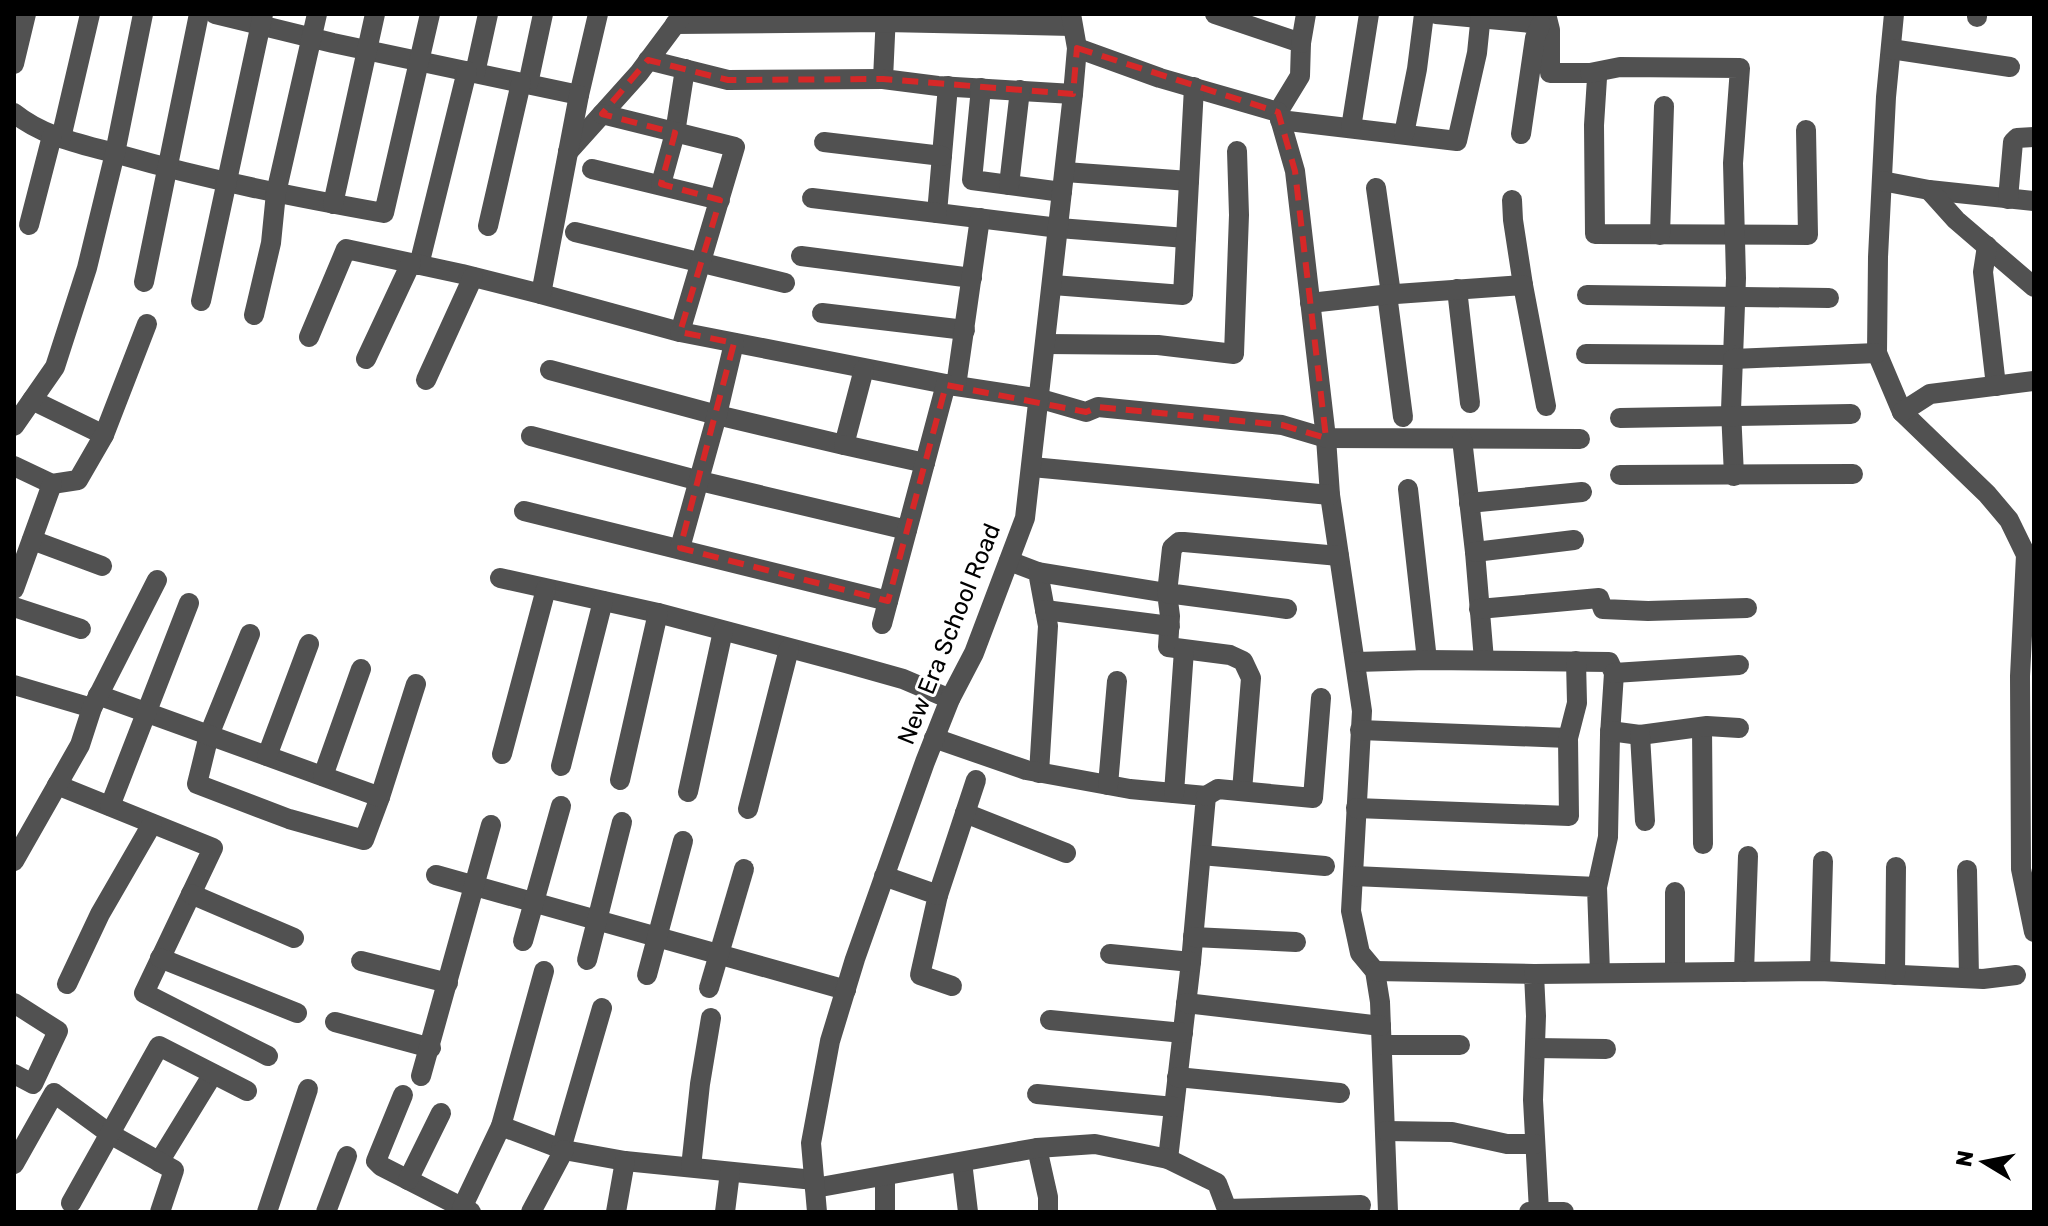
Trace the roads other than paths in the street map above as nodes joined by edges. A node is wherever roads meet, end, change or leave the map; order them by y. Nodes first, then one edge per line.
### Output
1 (26, 14) edge
2 (90, 14) edge
3 (143, 14) edge
4 (199, 14) edge
5 (215, 14) edge
6 (317, 14) edge
7 (375, 14) edge
8 (430, 14) edge
9 (488, 14) edge
10 (543, 14) edge
11 (598, 14) edge
12 (1215, 14) edge
13 (1306, 14) edge
14 (1369, 14) edge
15 (1424, 14) edge
16 (1436, 14) edge
17 (1894, 14) edge
18 (1481, 17) edge
19 (1543, 17) edge
20 (886, 18) edge
21 (679, 19) edge
22 (1245, 19) edge
23 (262, 20) edge
24 (1072, 20) edge
25 (312, 37) junction
26 (1301, 43) junction
27 (1077, 48) junction
28 (1891, 49) junction
29 (368, 50) junction
30 (420, 60) junction
31 (648, 60) junction
32 (14, 64) edge
33 (2010, 67) dead end
34 (685, 69) junction
35 (471, 72) junction
36 (1590, 73) junction
37 (883, 79) junction
38 (524, 84) junction
39 (948, 86) junction
40 (1194, 87) junction
41 (981, 88) junction
42 (1020, 90) junction
43 (1073, 94) junction
44 (579, 95) junction
45 (1664, 106) dead end
46 (14, 113) edge
47 (602, 114) junction
48 (1279, 116) junction
49 (1351, 128) junction
50 (1806, 130) dead end
51 (675, 133) junction
52 (1404, 134) junction
53 (1521, 134) dead end
54 (56, 137) junction
55 (2034, 137) edge
56 (824, 142) dead end
57 (1237, 151) dead end
58 (568, 152) junction
59 (115, 153) junction
60 (942, 156) junction
61 (168, 169) junction
62 (592, 169) dead end
63 (1189, 181) junction
64 (1882, 181) junction
65 (1064, 182) junction
66 (224, 183) junction
67 (661, 184) junction
68 (1009, 185) junction
69 (1376, 188) dead end
70 (1929, 190) junction
71 (276, 193) junction
72 (812, 198) dead end
73 (2008, 199) junction
74 (720, 200) junction
75 (1512, 200) dead end
76 (2034, 201) edge
77 (333, 204) junction
78 (937, 213) junction
79 (980, 218) junction
80 (29, 225) dead end
81 (488, 226) dead end
82 (1059, 228) junction
83 (575, 232) dead end
84 (1660, 235) junction
85 (1735, 235) junction
86 (1186, 238) junction
87 (1987, 246) junction
88 (801, 256) dead end
89 (415, 264) junction
90 (701, 264) junction
91 (473, 277) junction
92 (972, 278) junction
93 (144, 282) dead end
94 (785, 283) dead end
95 (1053, 285) junction
96 (1523, 285) junction
97 (2034, 287) edge
98 (1457, 289) junction
99 (541, 294) junction
100 (1389, 294) junction
101 (1587, 295) dead end
102 (1735, 297) junction
103 (1829, 298) dead end
104 (201, 301) dead end
105 (1310, 303) junction
106 (822, 313) dead end
107 (254, 315) dead end
108 (147, 324) dead end
109 (965, 330) junction
110 (680, 332) junction
111 (309, 337) dead end
112 (734, 343) junction
113 (1046, 344) junction
114 (1877, 353) junction
115 (1586, 354) dead end
116 (1733, 357) junction
117 (366, 359) dead end
118 (864, 369) junction
119 (550, 370) dead end
120 (426, 380) dead end
121 (2034, 381) edge
122 (951, 385) junction
123 (1996, 386) junction
124 (1041, 399) junction
125 (32, 400) junction
126 (1470, 403) dead end
127 (1546, 406) dead end
128 (1902, 412) junction
129 (1851, 414) dead end
130 (717, 415) junction
131 (1403, 417) dead end
132 (1731, 417) junction
133 (1620, 418) dead end
134 (14, 426) edge
135 (104, 435) junction
136 (531, 436) dead end
137 (1326, 438) junction
138 (1462, 439) junction
139 (1580, 439) dead end
140 (844, 445) junction
141 (925, 463) junction
142 (14, 466) edge
143 (1032, 467) junction
144 (1853, 474) dead end
145 (1620, 475) dead end
146 (1734, 476) junction
147 (700, 481) junction
148 (52, 484) junction
149 (1408, 489) dead end
150 (1582, 492) dead end
151 (1330, 495) junction
152 (1469, 503) junction
153 (524, 511) dead end
154 (907, 530) junction
155 (32, 540) junction
156 (1574, 540) dead end
157 (680, 548) junction
158 (1475, 552) junction
159 (1339, 556) junction
160 (1009, 561) junction
161 (102, 566) dead end
162 (1038, 572) junction
163 (500, 578) dead end
164 (157, 580) dead end
165 (14, 589) edge
166 (546, 589) junction
167 (1167, 593) junction
168 (603, 601) junction
169 (888, 601) junction
170 (189, 603) dead end
171 (14, 607) edge
172 (1747, 608) dead end
173 (1287, 609) dead end
174 (1479, 609) junction
175 (1045, 610) junction
176 (658, 613) junction
177 (882, 624) dead end
178 (1170, 626) junction
179 (81, 629) dead end
180 (723, 631) junction
181 (250, 634) dead end
182 (309, 644) dead end
183 (789, 649) junction
184 (1184, 650) junction
185 (1427, 660) junction
186 (1484, 660) junction
187 (1576, 661) junction
188 (1356, 662) junction
189 (1739, 665) dead end
190 (361, 669) dead end
191 (1614, 673) junction
192 (1117, 681) dead end
193 (416, 684) dead end
194 (14, 685) edge
195 (1321, 698) dead end
196 (950, 699) junction
197 (95, 701) junction
198 (146, 712) junction
199 (1702, 727) junction
200 (1739, 728) dead end
201 (1360, 730) junction
202 (1610, 731) junction
203 (209, 735) junction
204 (1640, 735) junction
205 (934, 738) junction
206 (1568, 738) junction
207 (502, 754) dead end
208 (267, 756) junction
209 (561, 766) dead end
210 (1039, 773) junction
211 (323, 776) junction
212 (620, 780) dead end
213 (976, 780) dead end
214 (57, 785) junction
215 (1108, 785) junction
216 (1242, 791) junction
217 (688, 792) dead end
218 (1174, 793) junction
219 (1206, 796) junction
220 (380, 797) junction
221 (110, 806) junction
222 (561, 806) dead end
223 (1356, 808) junction
224 (748, 809) dead end
225 (965, 813) junction
226 (1645, 821) dead end
227 (622, 822) dead end
228 (152, 824) junction
229 (491, 825) dead end
230 (683, 841) dead end
231 (1703, 844) dead end
232 (1066, 853) dead end
233 (1201, 855) junction
234 (1748, 856) dead end
235 (14, 861) edge
236 (1823, 861) dead end
237 (1325, 866) dead end
238 (1896, 867) dead end
239 (744, 869) dead end
240 (1967, 870) dead end
241 (436, 875) dead end
242 (884, 876) junction
243 (1354, 876) junction
244 (474, 886) junction
245 (1597, 887) junction
246 (1675, 892) dead end
247 (191, 894) junction
248 (938, 895) junction
249 (534, 904) junction
250 (597, 921) junction
251 (2034, 932) edge
252 (1193, 937) junction
253 (294, 938) dead end
254 (658, 938) junction
255 (523, 941) dead end
256 (1296, 942) dead end
257 (719, 954) junction
258 (1110, 954) dead end
259 (160, 958) junction
260 (587, 960) dead end
261 (361, 961) dead end
262 (1191, 962) junction
263 (544, 971) dead end
264 (1375, 971) junction
265 (1820, 971) junction
266 (1675, 972) junction
267 (1744, 972) junction
268 (1600, 973) junction
269 (1534, 974) junction
270 (647, 975) dead end
271 (1895, 975) junction
272 (2016, 975) dead end
273 (1969, 978) junction
274 (448, 983) junction
275 (67, 984) dead end
276 (952, 986) dead end
277 (709, 988) dead end
278 (846, 990) junction
279 (14, 1003) edge
280 (1186, 1003) junction
281 (602, 1008) dead end
282 (297, 1013) dead end
283 (711, 1018) dead end
284 (1050, 1020) dead end
285 (335, 1022) dead end
286 (1183, 1033) junction
287 (1382, 1035) junction
288 (1460, 1045) dead end
289 (431, 1048) junction
290 (1535, 1048) junction
291 (1606, 1049) dead end
292 (268, 1056) dead end
293 (14, 1074) edge
294 (213, 1074) junction
295 (421, 1076) dead end
296 (1177, 1077) junction
297 (33, 1084) junction
298 (308, 1089) dead end
299 (247, 1091) dead end
300 (54, 1093) junction
301 (1340, 1093) dead end
302 (1037, 1094) dead end
303 (403, 1095) dead end
304 (1174, 1107) junction
305 (441, 1113) dead end
306 (501, 1126) junction
307 (1386, 1131) junction
308 (110, 1134) junction
309 (1535, 1144) junction
310 (1037, 1148) junction
311 (562, 1149) junction
312 (347, 1156) dead end
313 (1168, 1159) junction
314 (625, 1161) junction
315 (159, 1162) junction
316 (962, 1162) junction
317 (14, 1164) edge
318 (691, 1167) junction
319 (730, 1172) junction
320 (885, 1176) junction
321 (408, 1180) junction
322 (814, 1184) junction
323 (71, 1203) dead end
324 (1361, 1205) dead end
325 (467, 1210) edge
326 (1228, 1210) edge
327 (1539, 1211) edge
328 (160, 1212) edge
329 (267, 1212) edge
330 (326, 1212) edge
331 (531, 1212) edge
332 (616, 1212) edge
333 (725, 1212) edge
334 (817, 1212) edge
335 (885, 1212) edge
336 (968, 1212) edge
337 (1048, 1212) edge
338 (1388, 1212) edge
339 (1529, 1212) edge
340 (1564, 1212) edge

1 - 32 street
2 - 54 street
3 - 59 street
4 - 61 street
5 - 23 street
6 - 25 street
7 - 29 street
8 - 30 street
9 - 35 street
10 - 38 street
11 - 44 street
12 - 22 street
13 - 26 street
14 - 49 street
15 - 52 street
16 - 18 street
17 - 28 street
18 - 19 street
18 - 52 street
19 - 36 street
19 - 53 street
20 - 21 street
20 - 24 street
20 - 37 street
21 - 31 street
22 - 26 street
23 - 25 street
23 - 66 street
24 - 27 street, New Era School Road
25 - 29 street
25 - 71 street
26 - 48 street
27 - 40 street
27 - 43 street, New Era School Road
28 - 33 street
28 - 64 street
29 - 30 street
29 - 77 street
30 - 35 street
30 - 77 street
31 - 34 street
31 - 47 street
34 - 37 street
34 - 51 street
35 - 38 street
35 - 89 street
36 - 84 street
36 - 85 street
37 - 39 street
38 - 44 street
38 - 81 street
39 - 41 street
39 - 60 street
40 - 48 street
40 - 63 street
41 - 42 street
41 - 68 street
42 - 43 street
42 - 68 street
43 - 65 street, New Era School Road
44 - 58 street
45 - 84 street
46 - 54 street
47 - 51 street
47 - 58 street
48 - 49 street
48 - 105 street
49 - 52 street
50 - 85 street
51 - 67 street
51 - 74 street
54 - 59 street
54 - 80 street
55 - 73 street
56 - 60 street
57 - 113 street
58 - 99 street
59 - 61 street
59 - 125 street
60 - 78 street
61 - 66 street
61 - 93 street
62 - 67 street
63 - 65 street
63 - 86 street
64 - 70 street
64 - 114 street
65 - 68 street
65 - 82 street, New Era School Road
66 - 71 street
66 - 104 street
67 - 74 street
69 - 100 street
70 - 73 street
70 - 87 street
71 - 77 street
71 - 107 street
72 - 78 street
73 - 76 street
74 - 90 street
75 - 96 street
78 - 79 street
79 - 82 street
79 - 92 street
82 - 86 street
82 - 95 street, New Era School Road
83 - 90 street
84 - 85 street
85 - 102 street
86 - 95 street
87 - 97 street
87 - 123 street
88 - 92 street
89 - 91 street
89 - 111 street
89 - 117 street
90 - 94 street
90 - 110 street
91 - 99 street
91 - 120 street
92 - 109 street
95 - 113 street, New Era School Road
96 - 98 street
96 - 127 street
98 - 100 street
98 - 126 street
99 - 110 street
100 - 105 street
100 - 131 street
101 - 102 street
102 - 103 street
102 - 116 street
105 - 137 street
106 - 109 street
108 - 135 street
109 - 122 street
110 - 112 street
112 - 118 street
112 - 130 street
113 - 124 street, New Era School Road
114 - 116 street
114 - 128 street
115 - 116 street
116 - 132 street
118 - 122 street
118 - 140 street
119 - 130 street
121 - 123 street
122 - 124 street
122 - 141 street
123 - 128 street
124 - 137 street
124 - 143 street, New Era School Road
125 - 134 street
125 - 135 street
128 - 251 street
129 - 132 street
130 - 140 street
130 - 147 street
132 - 133 street
132 - 146 street
135 - 148 street
136 - 147 street
137 - 138 street
137 - 151 street
138 - 139 street
138 - 152 street
140 - 141 street
141 - 154 street
142 - 148 street
143 - 151 street
143 - 160 street, New Era School Road
144 - 146 street
145 - 146 street
147 - 154 street
147 - 157 street
148 - 155 street
149 - 185 street
150 - 152 street
151 - 159 street
152 - 158 street
153 - 157 street
154 - 169 street
155 - 161 street
155 - 165 street
156 - 158 street
157 - 169 street
158 - 174 street
159 - 167 street
159 - 188 street
160 - 162 street
160 - 196 street, New Era School Road
162 - 167 street
162 - 175 street
163 - 166 street
164 - 197 street
166 - 168 street
166 - 207 street
167 - 173 street
167 - 178 street
168 - 176 street
168 - 209 street
169 - 177 street
170 - 198 street
171 - 179 street
172 - 174 street
174 - 186 street
175 - 178 street
175 - 210 street
176 - 180 street
176 - 212 street
178 - 184 street
180 - 183 street
180 - 217 street
181 - 203 street
182 - 208 street
183 - 196 street
183 - 224 street
184 - 216 street
184 - 218 street
185 - 186 street
185 - 188 street
186 - 187 street
187 - 191 street
187 - 206 street
188 - 201 street
189 - 191 street
190 - 211 street
191 - 202 street
192 - 215 street
193 - 220 street
194 - 197 street
195 - 216 street
196 - 205 street, New Era School Road
197 - 198 street
197 - 214 street
198 - 203 street
198 - 221 street
199 - 200 street
199 - 204 street
199 - 231 street
201 - 206 street
201 - 223 street
202 - 204 street
202 - 245 street
203 - 208 street
203 - 220 street
204 - 226 street
205 - 210 street
205 - 242 street, New Era School Road
206 - 223 street
208 - 211 street
210 - 215 street
211 - 220 street
213 - 225 street
214 - 221 street
214 - 235 street
215 - 218 street
216 - 219 street
218 - 219 street
219 - 233 street
221 - 228 street
222 - 249 street
223 - 243 street
225 - 232 street
225 - 248 street
227 - 250 street
228 - 247 street
228 - 275 street
229 - 244 street
230 - 254 street
233 - 237 street
233 - 252 street
234 - 267 street
236 - 265 street
238 - 271 street
239 - 257 street
240 - 273 street
241 - 244 street
242 - 248 street
242 - 278 street, New Era School Road
243 - 245 street
243 - 264 street
244 - 249 street
244 - 274 street
245 - 268 street
246 - 266 street
247 - 253 street
247 - 259 street
248 - 276 street
249 - 250 street
249 - 255 street
250 - 254 street
250 - 260 street
252 - 256 street
252 - 262 street
254 - 257 street
254 - 270 street
257 - 277 street
257 - 278 street
258 - 262 street
259 - 282 street
259 - 292 street
261 - 274 street
262 - 280 street
263 - 306 street
264 - 269 street
264 - 287 street
265 - 267 street
265 - 271 street
266 - 267 street
266 - 268 street
268 - 269 street
269 - 290 street
271 - 273 street
272 - 273 street
274 - 289 street
278 - 322 street, New Era School Road
279 - 297 street
280 - 286 street
280 - 287 street
281 - 311 street
283 - 318 street
284 - 286 street
285 - 289 street
286 - 296 street
287 - 288 street
287 - 307 street
289 - 295 street
290 - 291 street
290 - 309 street
293 - 297 street
294 - 299 street
294 - 308 street
294 - 315 street
296 - 301 street
296 - 304 street
297 - 300 street
298 - 329 street
300 - 308 street
300 - 317 street
302 - 304 street
303 - 321 street
304 - 313 street
305 - 321 street
306 - 311 street
306 - 325 street
307 - 309 street
307 - 338 street
308 - 315 street
308 - 323 street
309 - 327 street
310 - 313 street
310 - 316 street
310 - 337 street
311 - 314 street
311 - 331 street
312 - 330 street
313 - 326 street
314 - 318 street
314 - 332 street
315 - 328 street
316 - 320 street
316 - 336 street
318 - 319 street
319 - 322 street
319 - 333 street
320 - 322 street
320 - 335 street
321 - 325 street
322 - 334 street, New Era School Road
324 - 326 street
327 - 339 street
327 - 340 street

